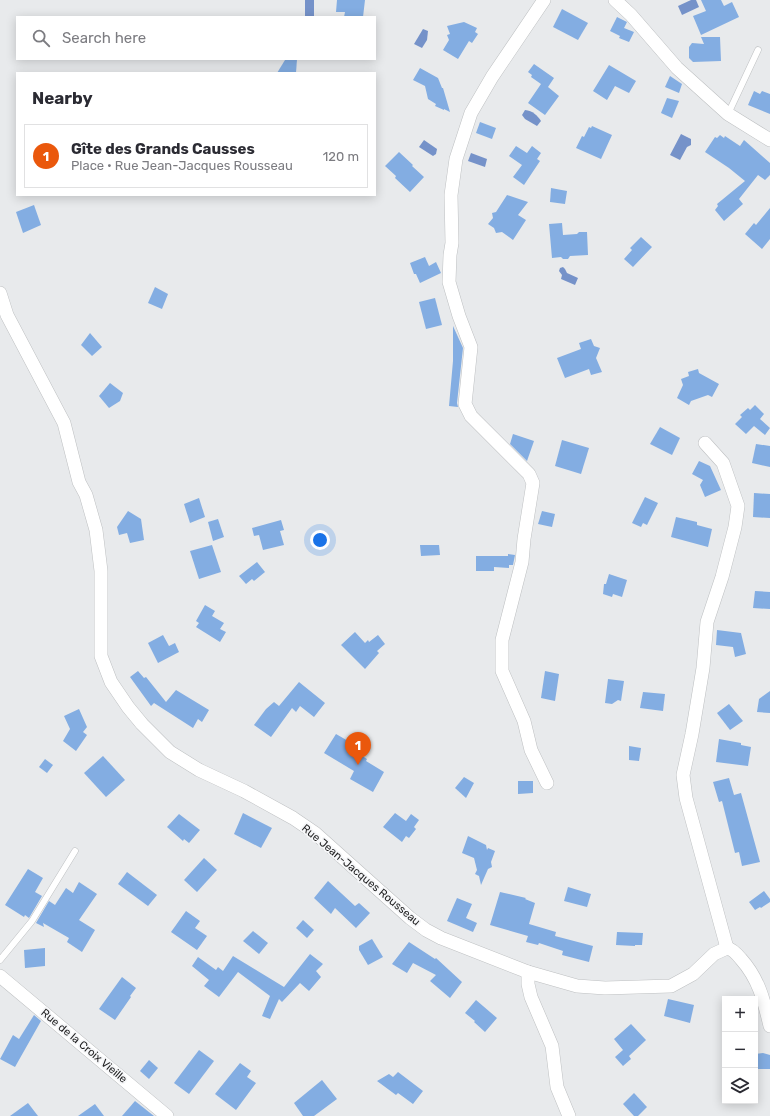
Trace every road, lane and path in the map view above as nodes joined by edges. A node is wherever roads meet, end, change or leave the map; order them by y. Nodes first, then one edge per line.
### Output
1 (544, 0) edge
2 (615, 0) edge
3 (758, 50) dead end
4 (728, 114) junction
5 (770, 140) edge
6 (0, 293) edge
7 (705, 443) dead end
8 (547, 783) dead end
9 (75, 851) dead end
10 (727, 948) junction
11 (0, 960) edge
12 (528, 972) junction
13 (0, 976) edge
14 (770, 1026) edge
15 (167, 1116) edge
16 (569, 1116) edge

1 - 8 street
2 - 4 street
3 - 4 lane
4 - 5 street
6 - 12 street, Rue Jean-Jacques Rousseau
7 - 10 street
9 - 11 lane
10 - 12 street, Rue Jean-Jacques Rousseau
10 - 14 street
12 - 16 street
13 - 15 street, Rue de la Croix Vieille

